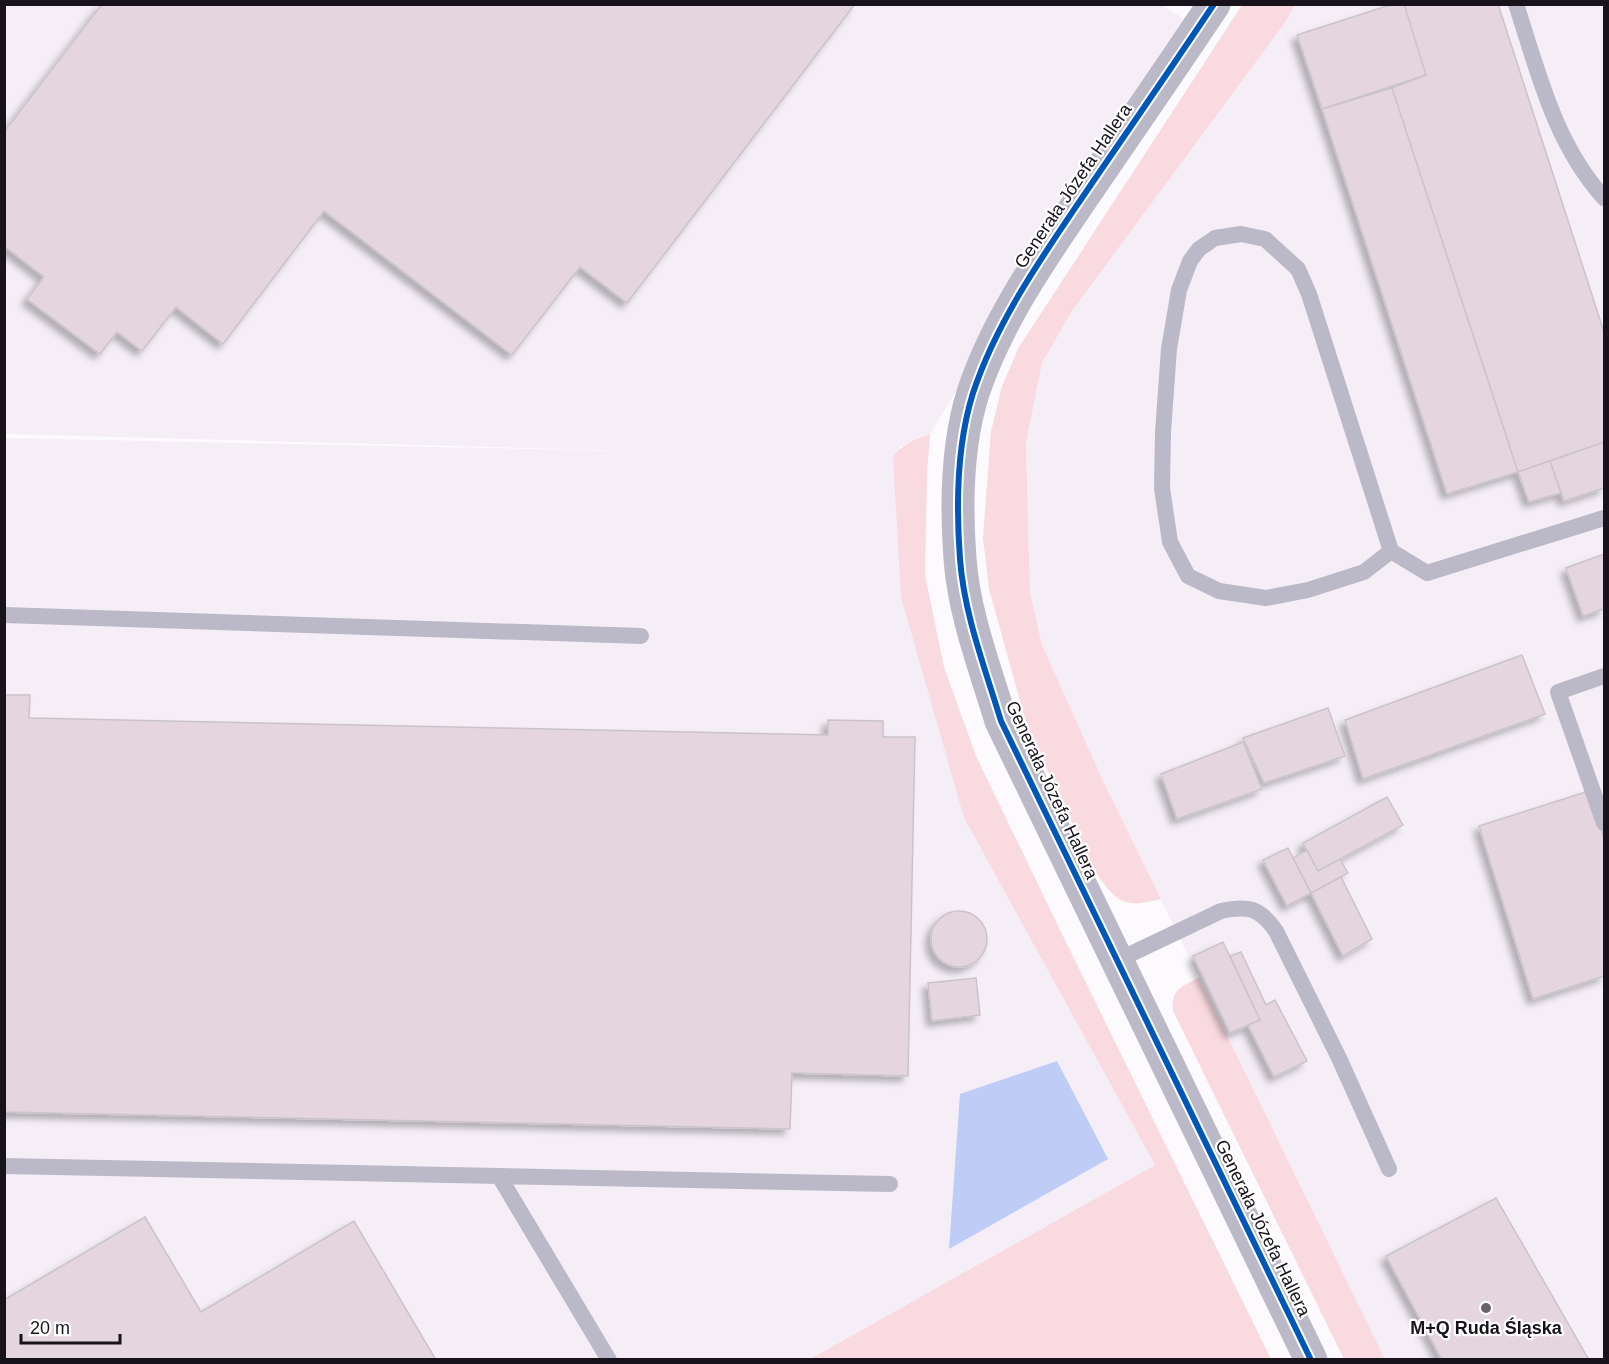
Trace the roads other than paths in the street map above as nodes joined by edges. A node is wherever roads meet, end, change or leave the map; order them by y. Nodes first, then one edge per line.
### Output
1 (1516, 4) edge
2 (1206, 7) edge
3 (1605, 198) edge
4 (1605, 518) edge
5 (1391, 551) junction
6 (4, 615) edge
7 (641, 636) dead end
8 (1605, 676) edge
9 (1605, 823) edge
10 (1116, 961) junction
11 (4, 1166) edge
12 (1389, 1169) dead end
13 (498, 1176) junction
14 (890, 1184) dead end
15 (609, 1359) edge
16 (1311, 1359) edge

1 - 3 lane
2 - 10 street, Generała Józefa Hallera
4 - 5 lane
5 - 5 lane
6 - 7 lane
8 - 9 lane
10 - 12 lane
10 - 16 street, Generała Józefa Hallera
11 - 13 lane
13 - 14 lane
13 - 15 lane

